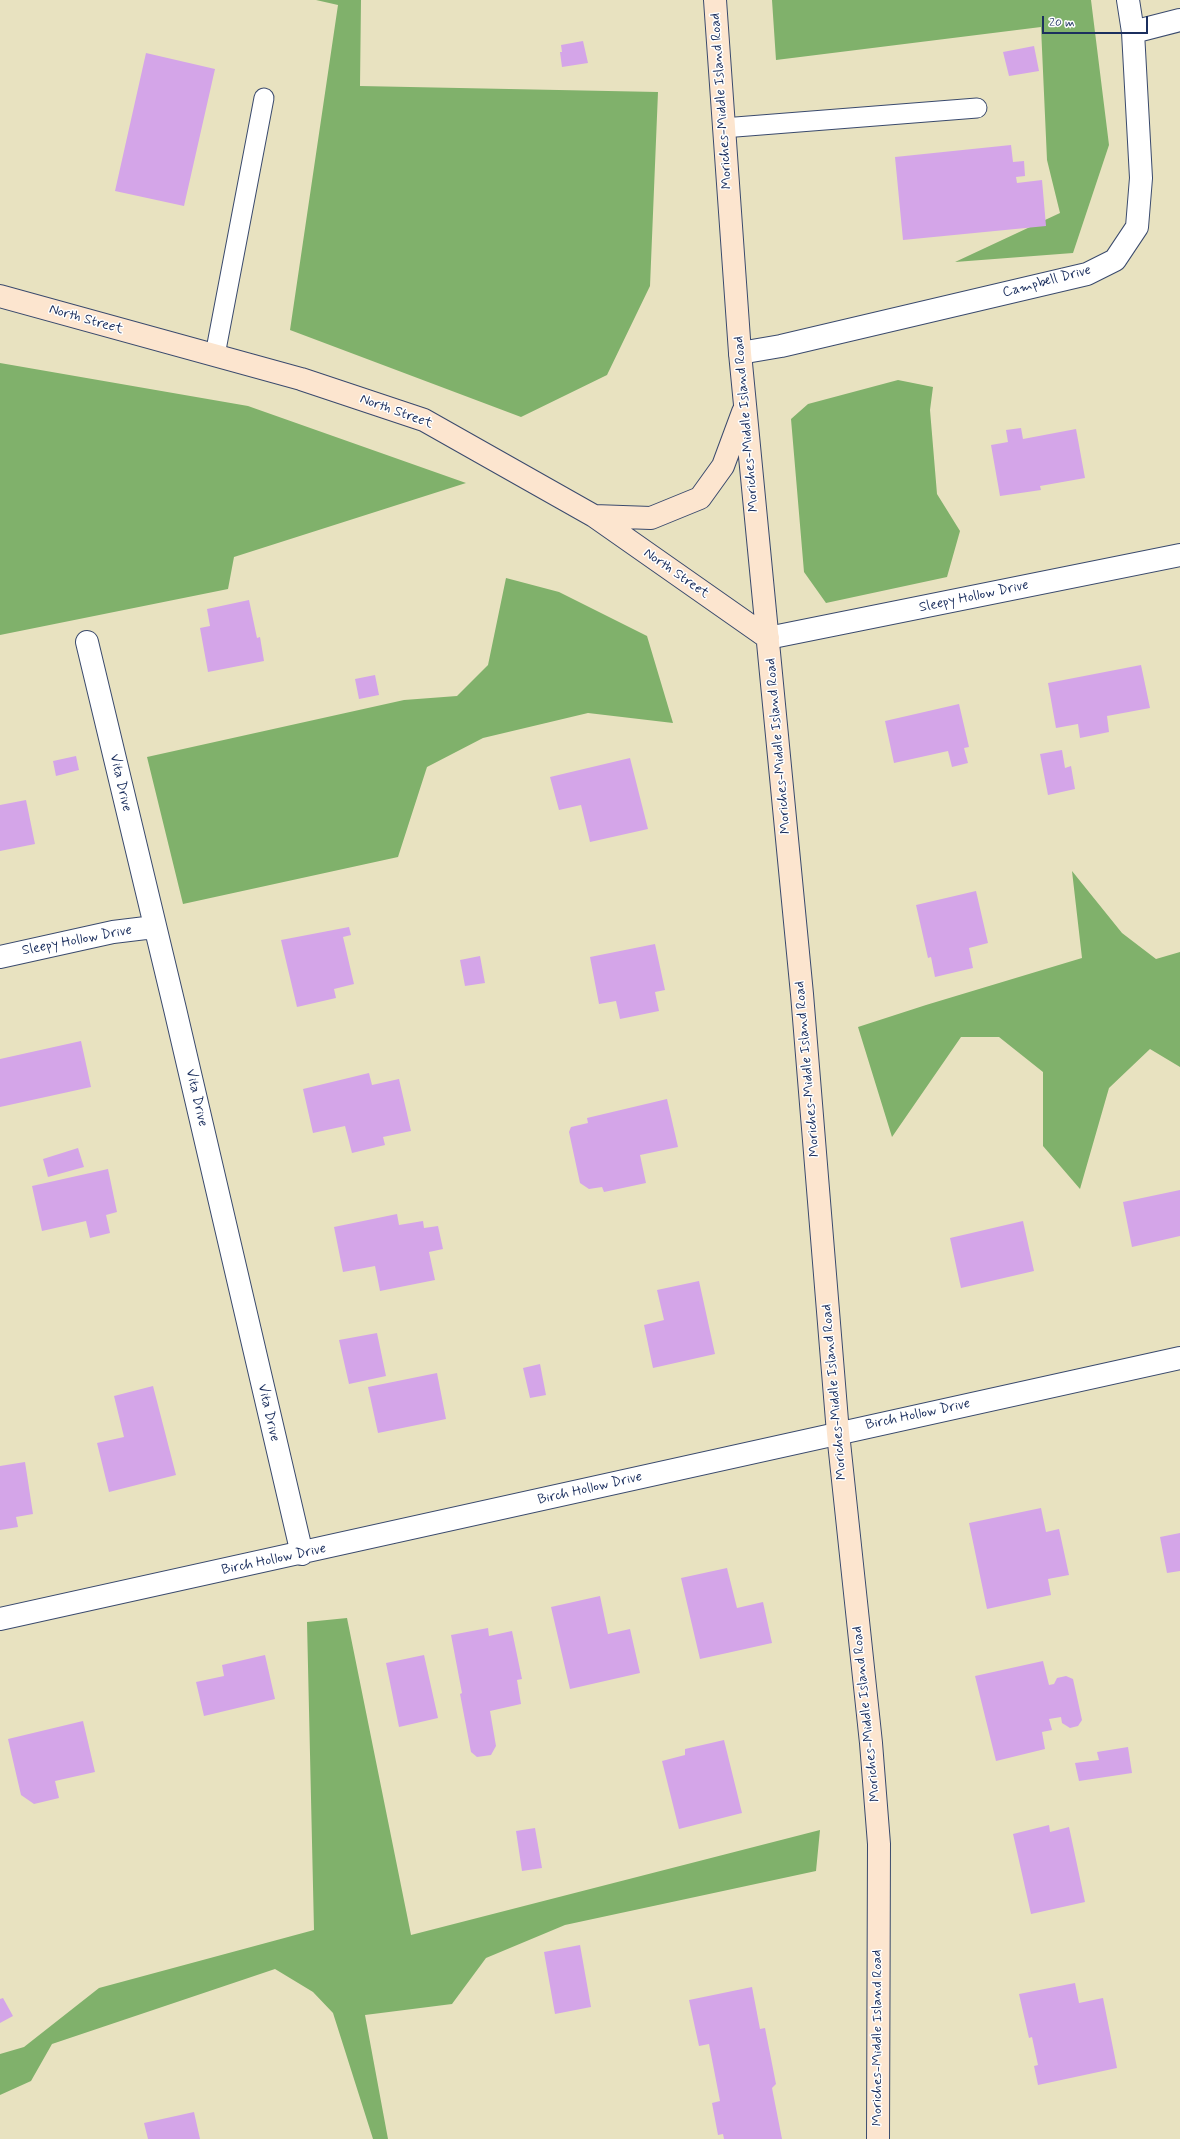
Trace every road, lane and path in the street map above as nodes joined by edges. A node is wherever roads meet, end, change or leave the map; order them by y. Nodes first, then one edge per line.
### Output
1 (715, 0) edge
2 (1128, 0) edge
3 (1180, 20) edge
4 (1133, 32) junction
5 (264, 98) dead end
6 (977, 108) dead end
7 (723, 128) junction
8 (0, 296) edge
9 (740, 353) junction
10 (215, 355) junction
11 (745, 407) junction
12 (594, 516) junction
13 (1180, 554) edge
14 (768, 638) junction
15 (87, 642) dead end
16 (154, 927) junction
17 (0, 957) edge
18 (1180, 1358) edge
19 (838, 1433) junction
20 (302, 1554) junction
21 (0, 1619) edge
22 (878, 2139) edge

1 - 7 main road, Moriches-Middle Island Road
2 - 4 street, Campbell Drive
3 - 4 street
4 - 9 street, Campbell Drive
5 - 10 lane
6 - 7 lane
7 - 9 main road, Moriches-Middle Island Road
8 - 10 main road, North Street
9 - 11 main road, Moriches-Middle Island Road
10 - 12 main road, North Street
11 - 12 main road
11 - 14 main road, Moriches-Middle Island Road
12 - 14 main road, North Street
13 - 14 street, Sleepy Hollow Drive
14 - 19 main road, Moriches-Middle Island Road
15 - 16 street, Vita Drive
16 - 17 street, Sleepy Hollow Drive
16 - 20 street, Vita Drive
18 - 19 street, Birch Hollow Drive
19 - 20 street, Birch Hollow Drive
19 - 22 main road, Moriches-Middle Island Road
20 - 21 street, Birch Hollow Drive

